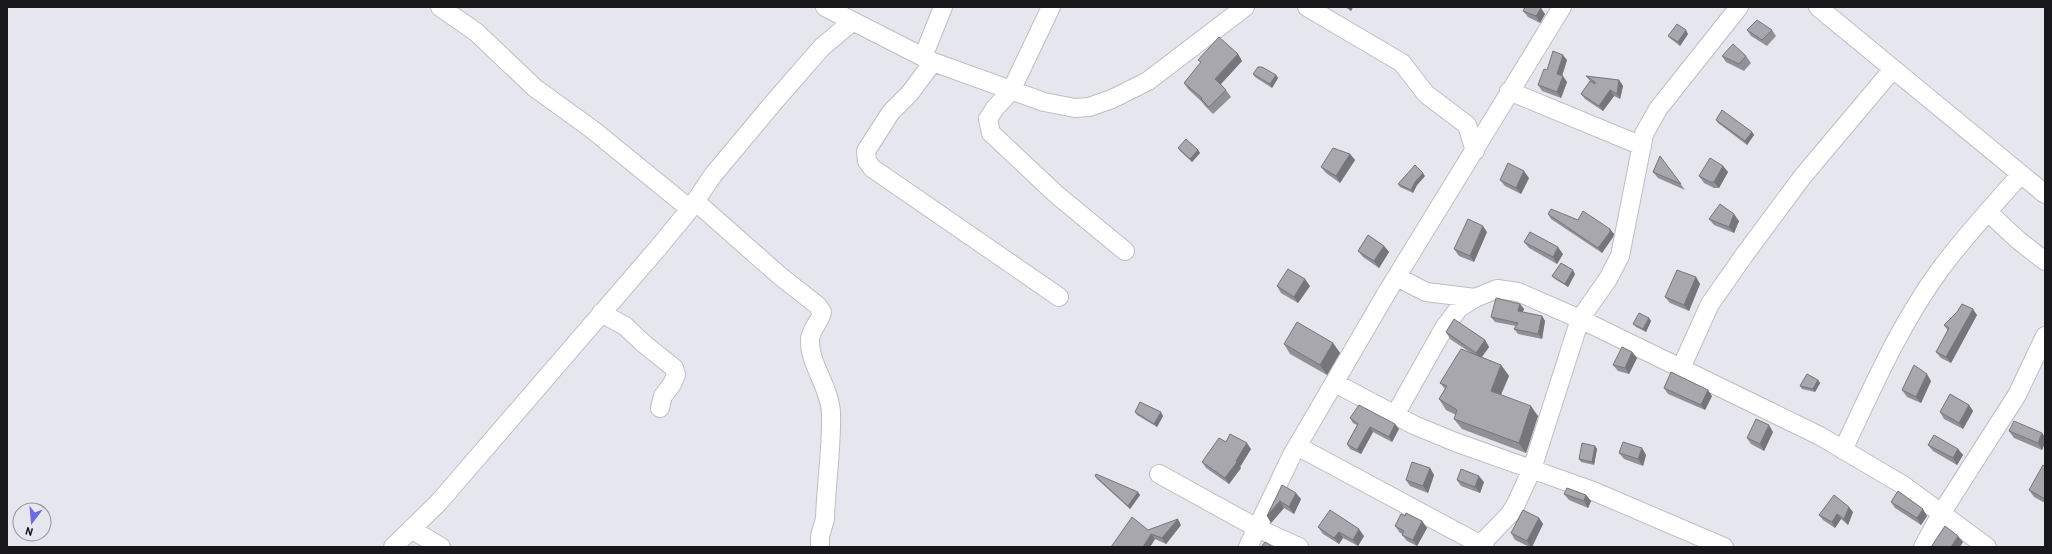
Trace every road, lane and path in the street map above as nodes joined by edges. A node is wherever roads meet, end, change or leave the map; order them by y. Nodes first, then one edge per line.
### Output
1 (440, 7) edge
2 (825, 7) edge
3 (944, 7) edge
4 (1051, 7) edge
5 (1244, 7) edge
6 (1307, 7) edge
7 (1562, 7) edge
8 (1739, 7) edge
9 (1818, 7) edge
10 (853, 21) junction
11 (928, 60) junction
12 (1893, 69) junction
13 (1011, 91) junction
14 (1509, 91) junction
15 (1493, 117) junction
16 (1467, 126) junction
17 (1642, 146) junction
18 (1474, 151) junction
19 (2021, 174) junction
20 (2045, 194) edge
21 (692, 205) junction
22 (1988, 212) junction
23 (1126, 252) dead end
24 (2045, 261) edge
25 (1397, 276) junction
26 (1059, 297) dead end
27 (1475, 298) junction
28 (601, 313) junction
29 (1580, 319) junction
30 (2045, 336) edge
31 (1681, 368) junction
32 (1334, 383) junction
33 (660, 408) dead end
34 (1395, 415) junction
35 (1297, 446) junction
36 (1843, 450) junction
37 (1532, 468) junction
38 (1159, 474) dead end
39 (1942, 512) junction
40 (1257, 528) junction
41 (411, 529) junction
42 (1481, 546) edge
43 (393, 547) edge
44 (441, 547) edge
45 (820, 547) edge
46 (1248, 547) edge
47 (1299, 547) edge
48 (1724, 547) edge
49 (1923, 547) edge
50 (1987, 547) edge

1 - 21 street
2 - 10 street
3 - 11 street
4 - 13 street
5 - 13 street
6 - 16 street
7 - 14 street
8 - 17 street
9 - 12 street
10 - 11 street
10 - 21 street
11 - 13 street
11 - 26 street
12 - 19 street
12 - 31 street
13 - 23 street
14 - 15 street
14 - 17 street
15 - 16 street
15 - 18 street
16 - 18 street
17 - 29 street
18 - 25 street
19 - 20 street
19 - 22 street
21 - 28 street
21 - 45 street
22 - 24 street
22 - 36 street
25 - 27 street
25 - 32 street
27 - 29 street
27 - 34 street
28 - 33 street
28 - 41 street
29 - 31 street
29 - 37 street
30 - 39 street
31 - 36 street
32 - 34 street
32 - 35 street
34 - 37 street
35 - 40 street
35 - 42 street
36 - 39 street
37 - 42 street
37 - 48 street
38 - 40 street
39 - 49 street
39 - 50 street
40 - 46 street
40 - 47 street
41 - 43 street
41 - 44 street

